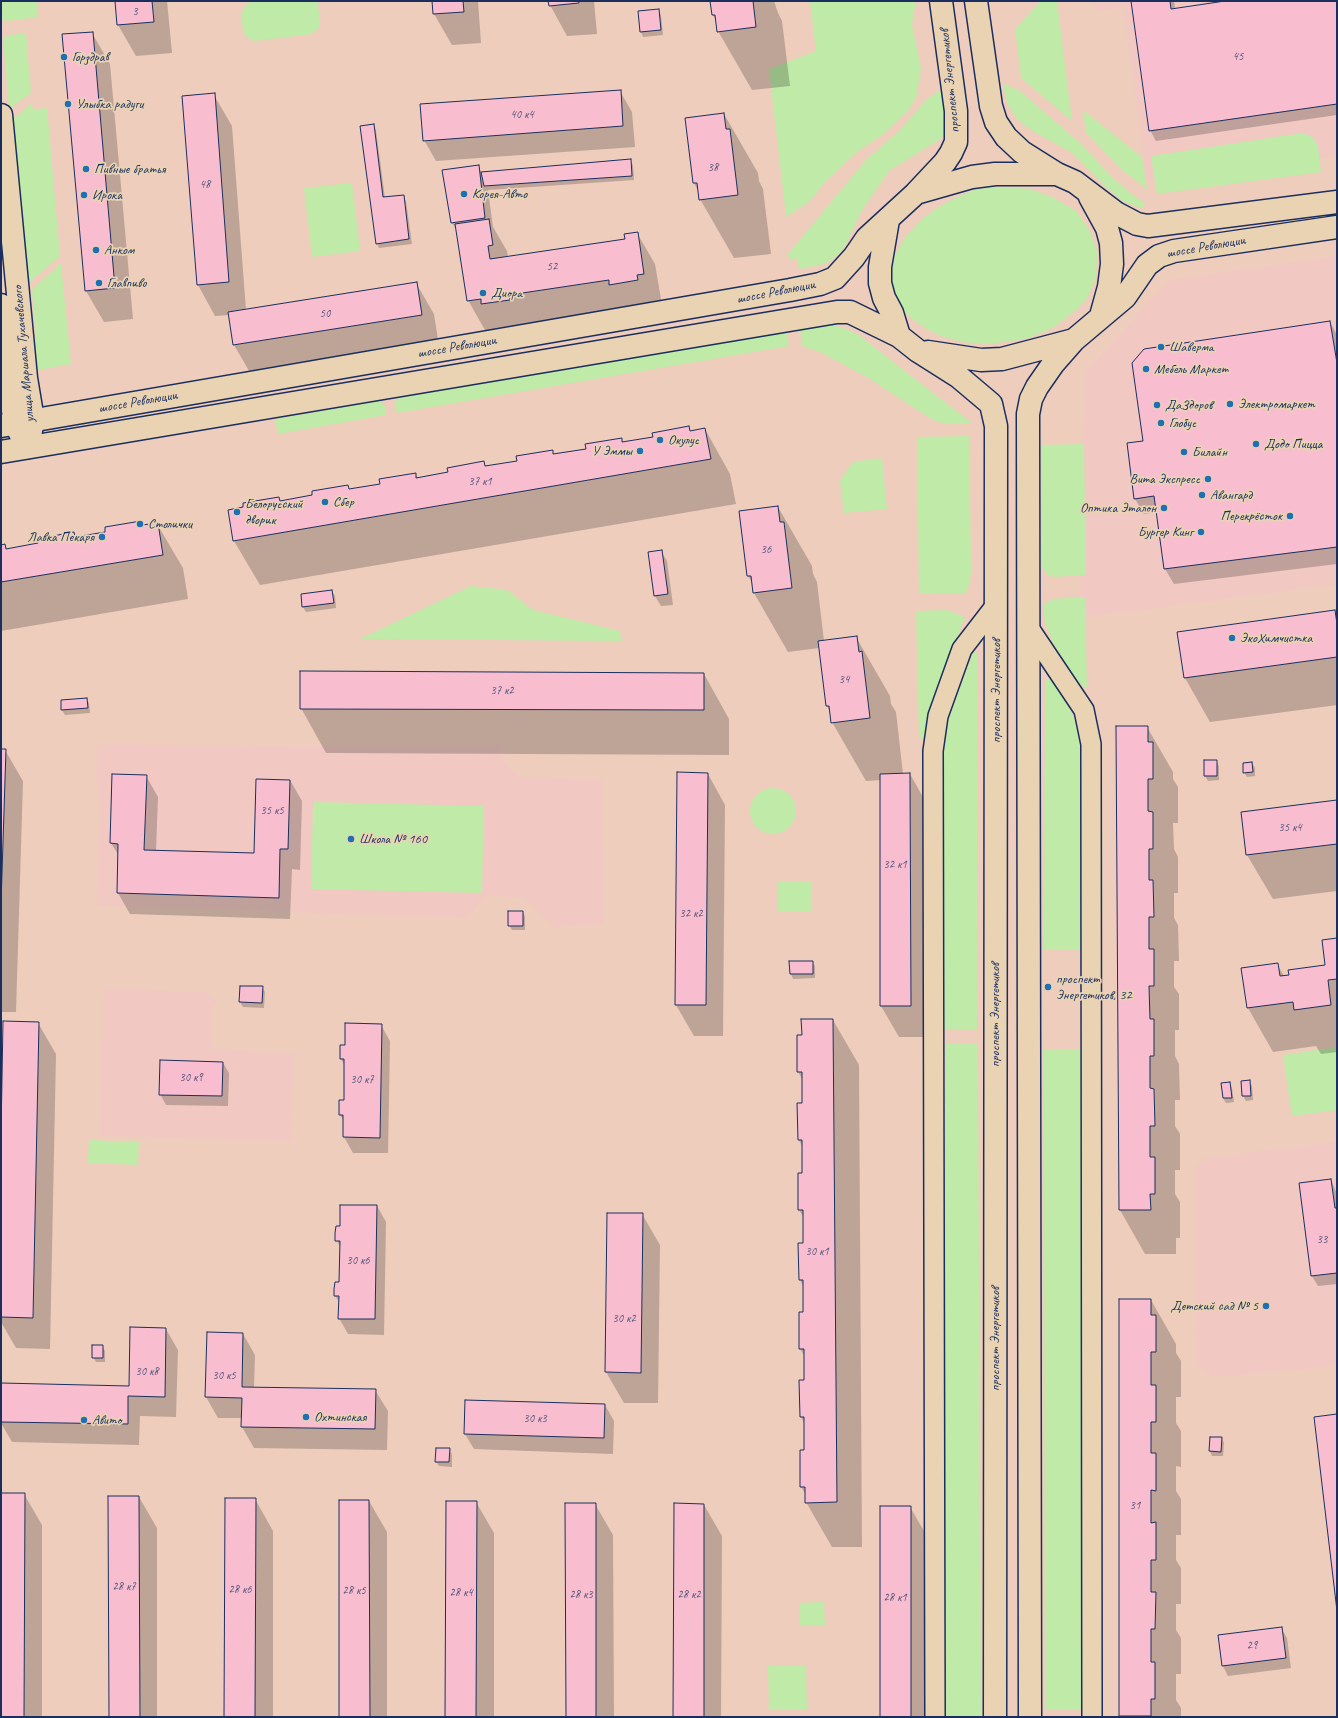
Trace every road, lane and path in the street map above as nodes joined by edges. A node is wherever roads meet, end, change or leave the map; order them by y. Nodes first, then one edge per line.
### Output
1 (941, 1) edge
2 (976, 1) edge
3 (1, 114) edge
4 (1057, 174) junction
5 (1088, 193) junction
6 (915, 194) junction
7 (1337, 202) edge
8 (888, 220) junction
9 (1337, 227) edge
10 (1, 305) edge
11 (1101, 316) junction
12 (899, 336) junction
13 (1074, 340) junction
14 (918, 351) junction
15 (16, 423) edge
16 (28, 447) junction
17 (1, 452) edge
18 (996, 604) junction
19 (1029, 628) junction
20 (935, 1717) edge
21 (995, 1717) edge
22 (1030, 1717) edge
23 (1092, 1717) edge

1 - 6 main road, проспект Энергетиков
2 - 4 main road
3 - 15 main road, улица Маршала Тухачевского
4 - 5 main road, шоссе Революции
4 - 6 main road, шоссе Революции
5 - 7 main road, шоссе Революции
5 - 11 main road, шоссе Революции
6 - 8 main road, шоссе Революции
8 - 12 main road
8 - 15 main road, шоссе Революции
9 - 11 main road, шоссе Революции
10 - 15 main road, улица Маршала Тухачевского
11 - 13 main road, шоссе Революции
12 - 14 main road, шоссе Революции
12 - 16 main road, шоссе Революции
13 - 14 main road, шоссе Революции
13 - 19 main road
14 - 18 main road, проспект Энергетиков
15 - 16 main road, улица Маршала Тухачевского
16 - 17 main road, шоссе Революции
18 - 20 street
18 - 21 main road, проспект Энергетиков
19 - 22 main road
19 - 23 street

